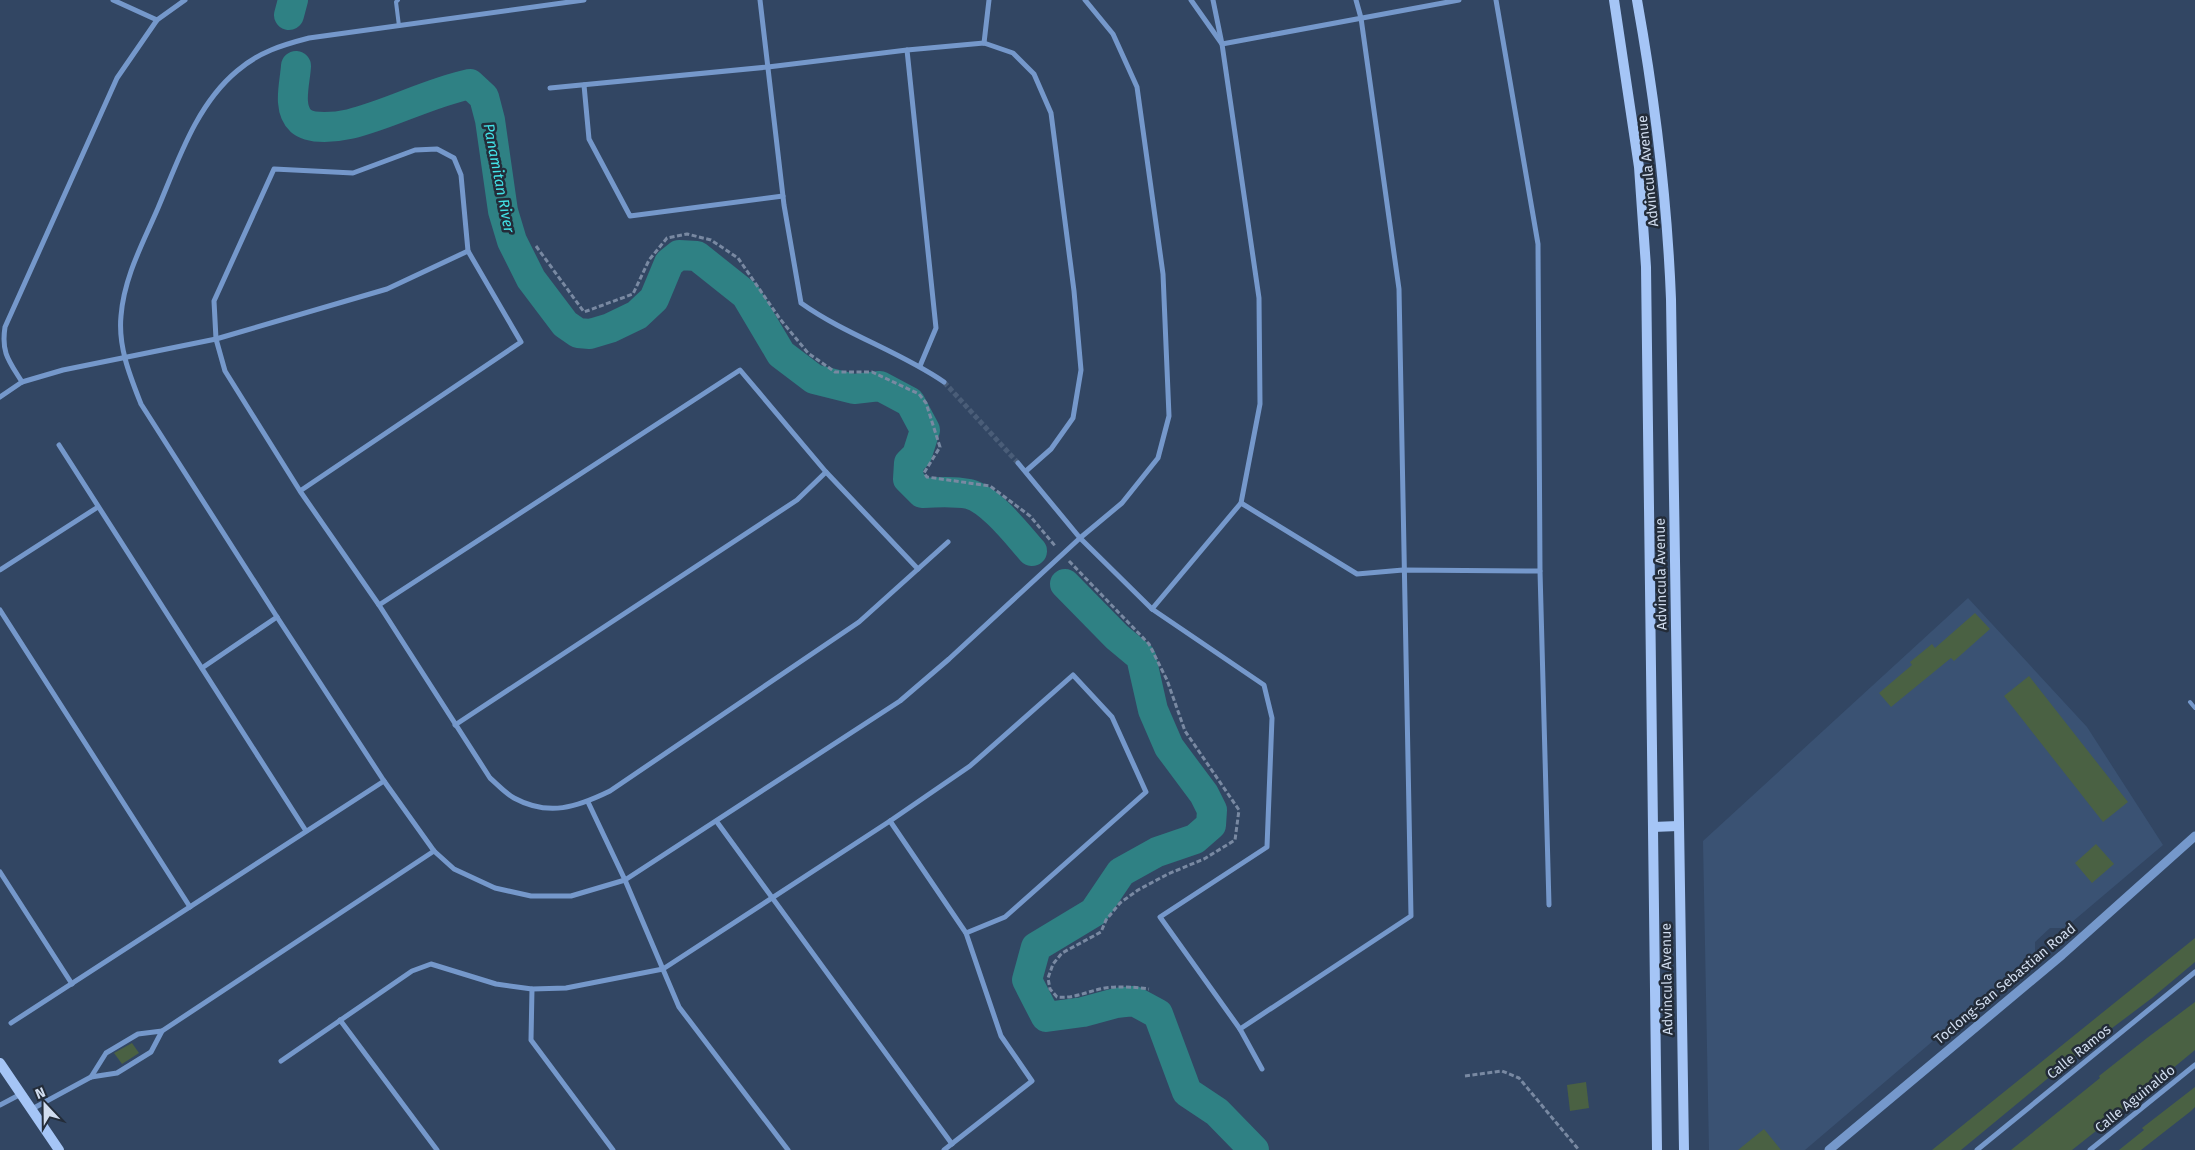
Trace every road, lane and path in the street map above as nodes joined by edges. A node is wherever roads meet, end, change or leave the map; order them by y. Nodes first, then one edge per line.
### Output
1 (113, 0) edge
2 (186, 0) edge
3 (398, 0) edge
4 (550, 0) edge
5 (584, 0) edge
6 (760, 0) edge
7 (989, 0) edge
8 (1085, 0) edge
9 (1191, 0) edge
10 (1213, 0) edge
11 (1356, 0) edge
12 (1459, 0) edge
13 (1496, 0) edge
14 (1614, 0) edge
15 (1637, 0) edge
16 (555, 4) junction
17 (1361, 18) junction
18 (157, 20) junction
19 (399, 26) junction
20 (984, 43) junction
21 (1222, 44) junction
22 (907, 50) junction
23 (768, 68) junction
24 (584, 86) junction
25 (550, 88) dead end
26 (783, 196) junction
27 (536, 246) dead end
28 (468, 251) junction
29 (216, 339) junction
30 (124, 359) junction
31 (920, 366) junction
32 (22, 382) junction
33 (944, 382) tunnel mouth
34 (0, 397) edge
35 (58, 445) dead end
36 (1018, 463) tunnel mouth
37 (826, 472) junction
38 (1026, 472) junction
39 (300, 491) junction
40 (1241, 503) junction
41 (98, 507) junction
42 (1080, 538) junction
43 (948, 542) dead end
44 (1063, 555) junction
45 (918, 569) junction
46 (0, 570) edge
47 (1403, 570) junction
48 (1540, 571) junction
49 (379, 605) junction
50 (1152, 609) junction
51 (0, 610) edge
52 (277, 617) junction
53 (202, 668) junction
54 (2190, 702) dead end
55 (2195, 708) edge
56 (455, 725) junction
57 (384, 781) junction
58 (588, 802) junction
59 (890, 821) junction
60 (717, 822) junction
61 (1678, 826) junction
62 (1653, 827) junction
63 (306, 832) junction
64 (2195, 836) edge
65 (434, 851) junction
66 (0, 872) edge
67 (625, 880) junction
68 (772, 899) junction
69 (1549, 905) dead end
70 (190, 907) junction
71 (966, 933) junction
72 (663, 968) junction
73 (2195, 972) edge
74 (72, 984) junction
75 (532, 989) junction
76 (1149, 989) dead end
77 (340, 1020) junction
78 (11, 1023) dead end
79 (1240, 1029) junction
80 (162, 1031) junction
81 (282, 1061) dead end
82 (0, 1063) edge
83 (2195, 1065) edge
84 (1262, 1070) dead end
85 (1465, 1076) dead end
86 (91, 1077) junction
87 (20, 1094) junction
88 (0, 1105) edge
89 (31, 1110) junction
90 (952, 1144) junction
91 (59, 1150) edge
92 (437, 1150) edge
93 (614, 1150) edge
94 (788, 1150) edge
95 (944, 1150) edge
96 (1578, 1150) edge
97 (1657, 1150) edge
98 (1684, 1150) edge
99 (1829, 1150) edge
100 (1977, 1150) edge
101 (2090, 1150) edge

1 - 18 street
2 - 18 street
3 - 19 lane
4 - 16 lane
5 - 16 street
6 - 23 street
7 - 20 street
8 - 42 street
9 - 21 street
10 - 21 street
11 - 17 street
12 - 17 street
13 - 48 street
14 - 62 main road, Advincula Avenue
15 - 61 main road, Advincula Avenue
16 - 19 street
17 - 21 street
17 - 47 street
18 - 32 street
19 - 30 street
20 - 22 street
20 - 38 street
21 - 40 street
22 - 23 street
22 - 31 street
23 - 24 street
23 - 26 street
24 - 25 street
24 - 26 street
26 - 31 street
27 - 44 path
28 - 29 street
28 - 29 street
28 - 39 street
29 - 30 street
29 - 39 street
30 - 32 street
30 - 52 street
31 - 33 street
32 - 34 street
35 - 41 street
36 - 38 street
37 - 45 street
37 - 49 street
37 - 56 street
38 - 42 street
39 - 49 street
40 - 47 street
40 - 50 street
41 - 46 street
41 - 53 street
42 - 44 street
42 - 50 street
43 - 45 street
44 - 60 street
44 - 76 path
45 - 58 street
47 - 48 street
47 - 79 street
48 - 69 street
49 - 56 street
50 - 79 street
51 - 70 street
52 - 53 street
52 - 57 street
53 - 63 street
54 - 55 lane
56 - 58 street
57 - 63 street
57 - 65 street
58 - 67 street
59 - 68 street
59 - 71 street
59 - 71 street
60 - 67 street
60 - 68 street
61 - 62 main road
61 - 98 main road, Advincula Avenue
62 - 97 main road, Advincula Avenue
63 - 70 street
64 - 99 street, Toclong-San Sebastian Road
65 - 67 street
65 - 80 street
66 - 74 street
67 - 72 street
68 - 72 street
68 - 90 street
70 - 74 street
71 - 90 street
72 - 75 street
72 - 94 street
73 - 100 street, Calle Ramos
74 - 78 street
75 - 77 street
75 - 93 street
77 - 81 street
77 - 92 street
79 - 84 street
80 - 86 street
80 - 86 street
82 - 87 main road
83 - 101 street, Calle Aguinaldo
85 - 96 path
86 - 89 street
87 - 88 street
87 - 89 main road
89 - 91 main road
90 - 95 street

